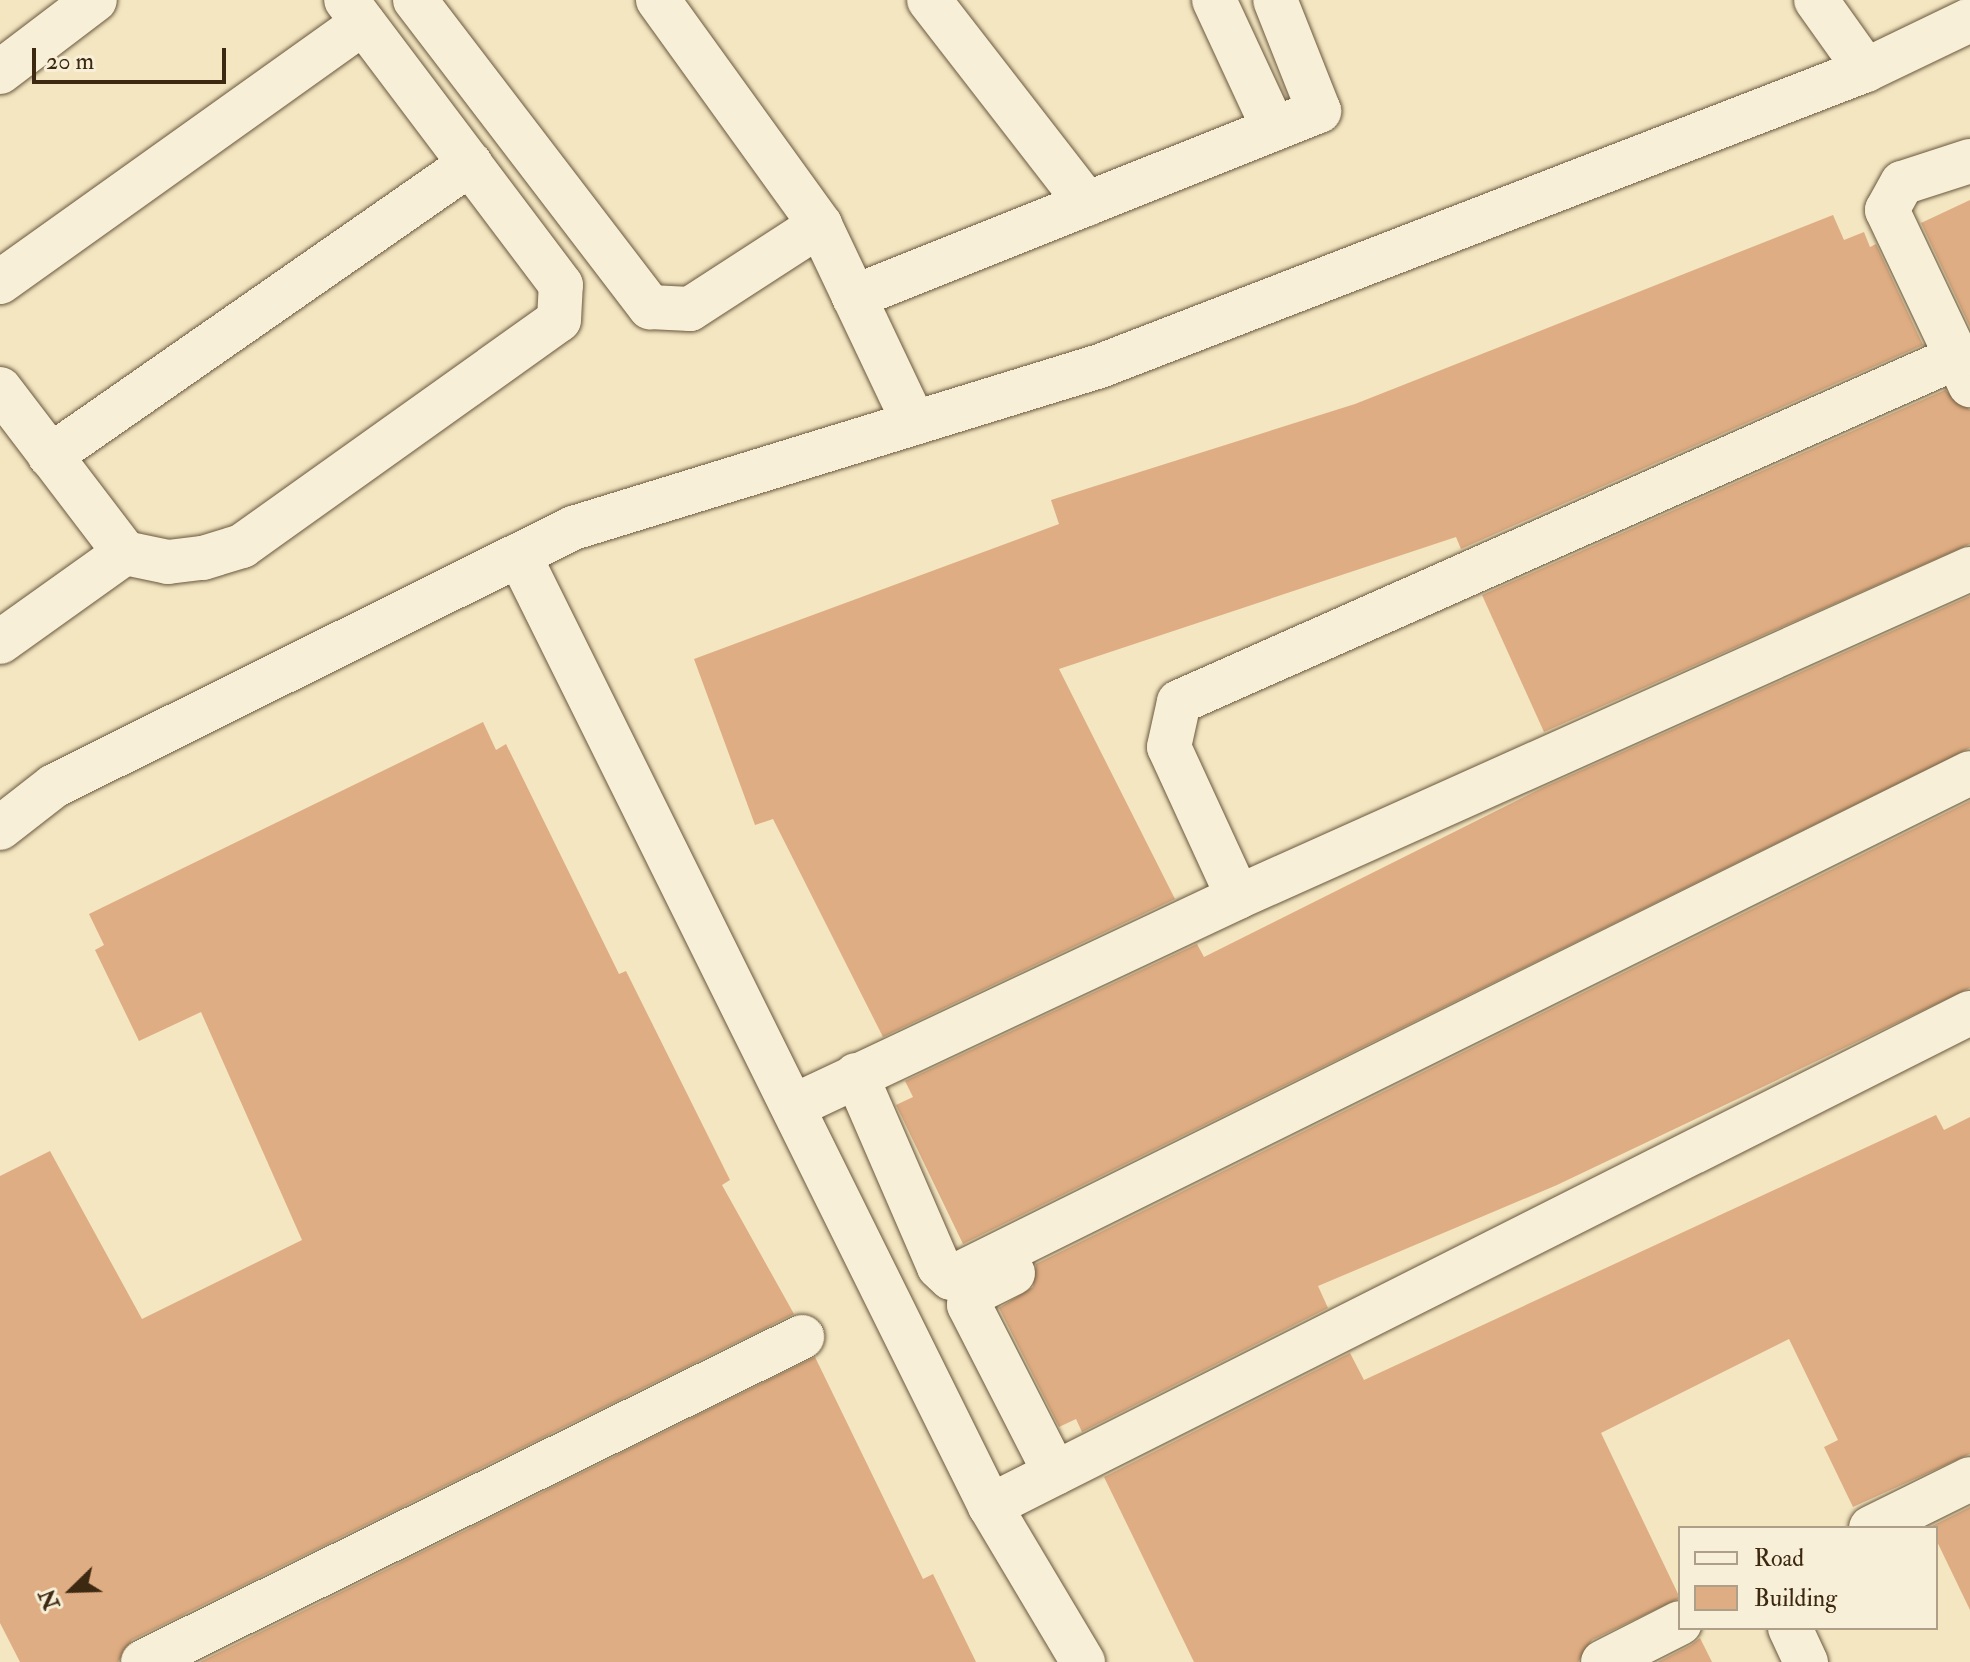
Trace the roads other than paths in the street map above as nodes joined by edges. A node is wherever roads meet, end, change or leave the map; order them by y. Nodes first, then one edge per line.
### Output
1 (95, 0) edge
2 (415, 0) edge
3 (658, 0) edge
4 (929, 0) edge
5 (1214, 0) edge
6 (1275, 0) edge
7 (1816, 0) edge
8 (355, 11) edge
9 (1970, 20) edge
10 (1866, 70) junction
11 (0, 72) edge
12 (1274, 129) junction
13 (1970, 161) edge
14 (470, 164) junction
15 (1087, 204) junction
16 (820, 225) junction
17 (0, 282) edge
18 (854, 297) junction
19 (1963, 371) edge
20 (5, 406) edge
21 (914, 423) junction
22 (50, 456) junction
23 (125, 553) junction
24 (519, 555) junction
25 (1970, 569) edge
26 (0, 642) edge
27 (1970, 773) edge
28 (1970, 802) edge
29 (0, 828) edge
30 (1238, 897) junction
31 (1970, 1013) edge
32 (856, 1075) junction
33 (796, 1105) junction
34 (802, 1337) dead end
35 (1055, 1473) junction
36 (1970, 1479) edge
37 (990, 1506) junction
38 (1875, 1526) edge
39 (1678, 1624) edge
40 (1791, 1630) edge
41 (143, 1662) edge
42 (1083, 1662) edge
43 (1603, 1662) edge
44 (1806, 1662) edge

1 - 11 street
2 - 16 street
3 - 16 street
4 - 15 street
5 - 12 street
6 - 12 street
7 - 10 street
8 - 14 street
8 - 17 street
9 - 10 street
10 - 21 street
12 - 15 street
13 - 19 street
14 - 22 street
14 - 23 street
15 - 18 street
16 - 18 street
18 - 21 street
19 - 30 street
20 - 22 street
21 - 24 street
22 - 23 street
23 - 26 street
24 - 29 street
24 - 33 street
25 - 30 street
27 - 32 street
28 - 35 street
30 - 32 street
31 - 35 street
32 - 33 street
33 - 37 street
34 - 41 street
35 - 37 street
36 - 38 street
37 - 42 street
39 - 43 street
40 - 44 street

